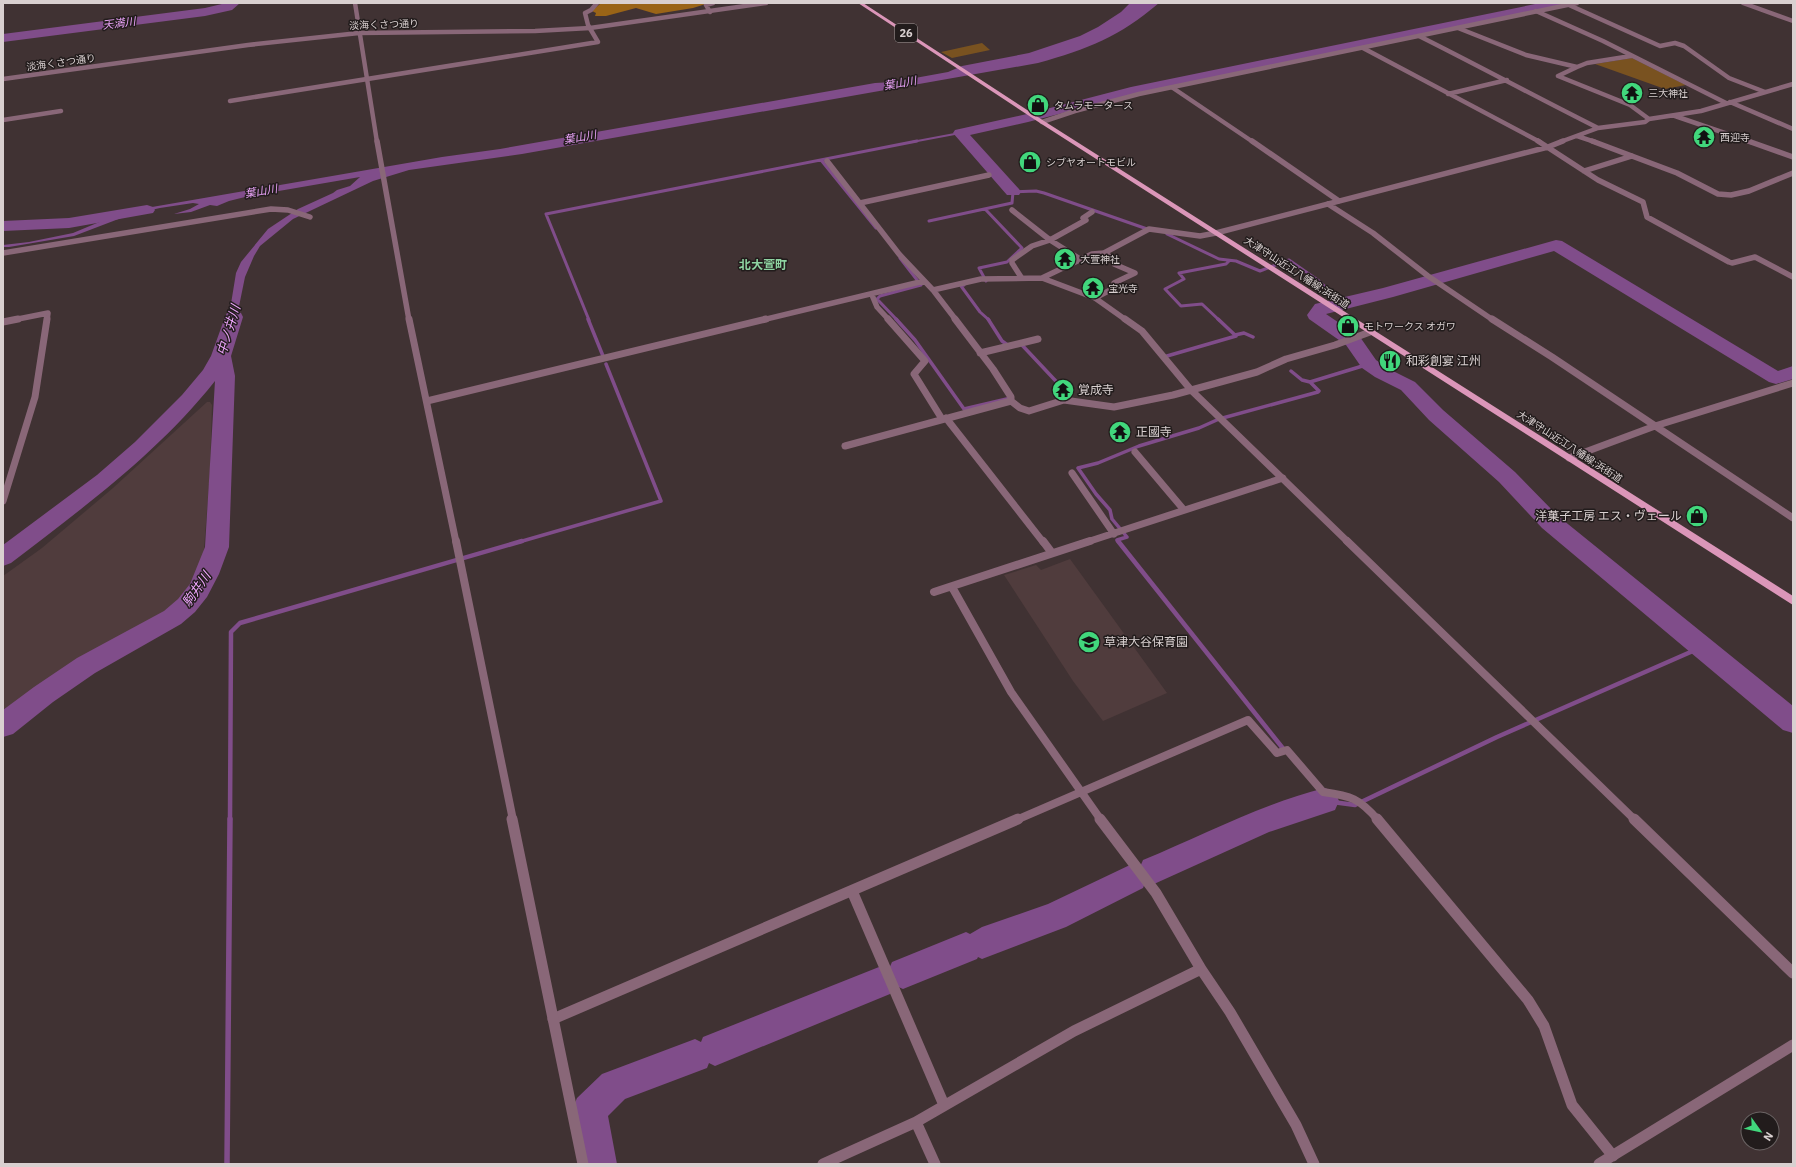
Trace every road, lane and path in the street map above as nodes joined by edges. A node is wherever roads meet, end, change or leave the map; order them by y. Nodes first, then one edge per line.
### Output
1 (355, 3) edge
2 (597, 3) edge
3 (713, 3) edge
4 (746, 3) edge
5 (766, 3) edge
6 (860, 3) edge
7 (1576, 3) edge
8 (1743, 3) edge
9 (1569, 5) junction
10 (709, 11) junction
11 (1536, 11) junction
12 (1793, 21) edge
13 (589, 26) junction
14 (1458, 28) junction
15 (359, 31) junction
16 (1419, 36) junction
17 (1363, 48) junction
18 (1631, 56) junction
19 (1577, 67) junction
20 (3, 78) edge
21 (366, 79) junction
22 (1507, 80) junction
23 (1793, 84) edge
24 (1173, 88) junction
25 (1765, 92) junction
26 (1448, 94) junction
27 (230, 101) dead end
28 (1728, 102) junction
29 (61, 111) dead end
30 (1674, 116) junction
31 (1037, 118) junction
32 (1649, 119) junction
33 (3, 120) edge
34 (1598, 128) junction
35 (1793, 129) edge
36 (1577, 136) junction
37 (1548, 147) junction
38 (1632, 156) junction
39 (1793, 157) edge
40 (827, 161) dead end
41 (1584, 171) junction
42 (1793, 172) edge
43 (989, 175) dead end
44 (1338, 201) junction
45 (860, 203) junction
46 (1328, 204) junction
47 (1012, 210) dead end
48 (1092, 212) dead end
49 (310, 217) dead end
50 (1216, 232) junction
51 (1050, 240) junction
52 (1104, 253) junction
53 (3, 254) edge
54 (1080, 259) junction
55 (1021, 277) junction
56 (1793, 277) edge
57 (1042, 278) junction
58 (924, 282) junction
59 (933, 290) junction
60 (872, 295) junction
61 (1095, 298) junction
62 (3, 322) edge
63 (1370, 332) junction
64 (1038, 339) dead end
65 (980, 353) junction
66 (1793, 383) edge
67 (1191, 390) junction
68 (427, 401) junction
69 (1011, 401) junction
70 (944, 419) junction
71 (1655, 426) junction
72 (844, 446) dead end
73 (1135, 452) dead end
74 (1569, 458) junction
75 (1072, 473) dead end
76 (1282, 478) junction
77 (3, 501) edge
78 (1184, 510) junction
79 (1793, 518) edge
80 (1114, 534) junction
81 (1052, 553) junction
82 (952, 587) junction
83 (934, 592) dead end
84 (1793, 601) edge
85 (1080, 793) junction
86 (852, 891) junction
87 (1201, 969) junction
88 (1793, 973) edge
89 (553, 1019) junction
90 (1793, 1045) edge
91 (944, 1105) junction
92 (916, 1122) junction
93 (1613, 1156) junction
94 (582, 1164) edge
95 (823, 1164) edge
96 (935, 1164) edge
97 (1314, 1164) edge
98 (1599, 1164) edge

1 - 15 street
2 - 13 street
3 - 10 street
4 - 10 street, 淡海くさつ通り
5 - 10 street, 淡海くさつ通り
6 - 31 main road, 大津守山近江八幡線;浜街道 / 26
7 - 9 street
8 - 12 street
9 - 11 street
9 - 25 street
10 - 13 street, 淡海くさつ通り
11 - 14 street
11 - 18 street
13 - 15 street, 淡海くさつ通り
13 - 21 street
14 - 16 street
14 - 19 street
15 - 20 street, 淡海くさつ通り
15 - 21 street
16 - 17 street
16 - 22 street
17 - 24 street
17 - 26 street
18 - 19 street
18 - 28 street
19 - 32 street
21 - 27 street
21 - 68 street
22 - 26 street
22 - 34 street
23 - 25 street
24 - 31 street
24 - 44 street
25 - 28 street
26 - 37 street
28 - 30 street
28 - 35 street
29 - 33 street
30 - 32 street
30 - 39 street
31 - 50 main road, 大津守山近江八幡線;浜街道 / 26
32 - 34 street
34 - 36 street
36 - 37 street
36 - 38 street
37 - 41 street
37 - 44 street
38 - 41 street
38 - 42 street
40 - 45 street
41 - 56 street
43 - 45 street
44 - 46 street
45 - 58 street
46 - 50 street
46 - 71 street
47 - 51 street
48 - 51 street
49 - 53 street
50 - 52 street
50 - 63 main road, 大津守山近江八幡線;浜街道 / 26
51 - 54 street
51 - 55 street
52 - 54 street
52 - 61 street
54 - 57 street
55 - 57 street
55 - 59 street
57 - 61 street
58 - 59 street
58 - 60 street
59 - 65 street
60 - 68 street
60 - 70 street
61 - 67 street
62 - 77 street
63 - 67 street
63 - 74 main road, 大津守山近江八幡線;浜街道 / 26
64 - 65 street
65 - 69 street
66 - 71 street
67 - 69 street
67 - 76 street
68 - 89 street
69 - 70 street
70 - 72 street
70 - 81 street
71 - 74 street
71 - 79 street
73 - 78 street
74 - 84 main road, 大津守山近江八幡線;浜街道 / 26
75 - 80 street
76 - 78 street
76 - 88 street
78 - 80 street
80 - 81 street
81 - 82 street
82 - 83 street
82 - 85 street
85 - 86 street
85 - 87 street
85 - 93 street
86 - 89 street
86 - 91 street
87 - 91 street
87 - 97 street
89 - 94 street
90 - 93 street
91 - 92 street
92 - 95 street
92 - 96 street
93 - 98 street

